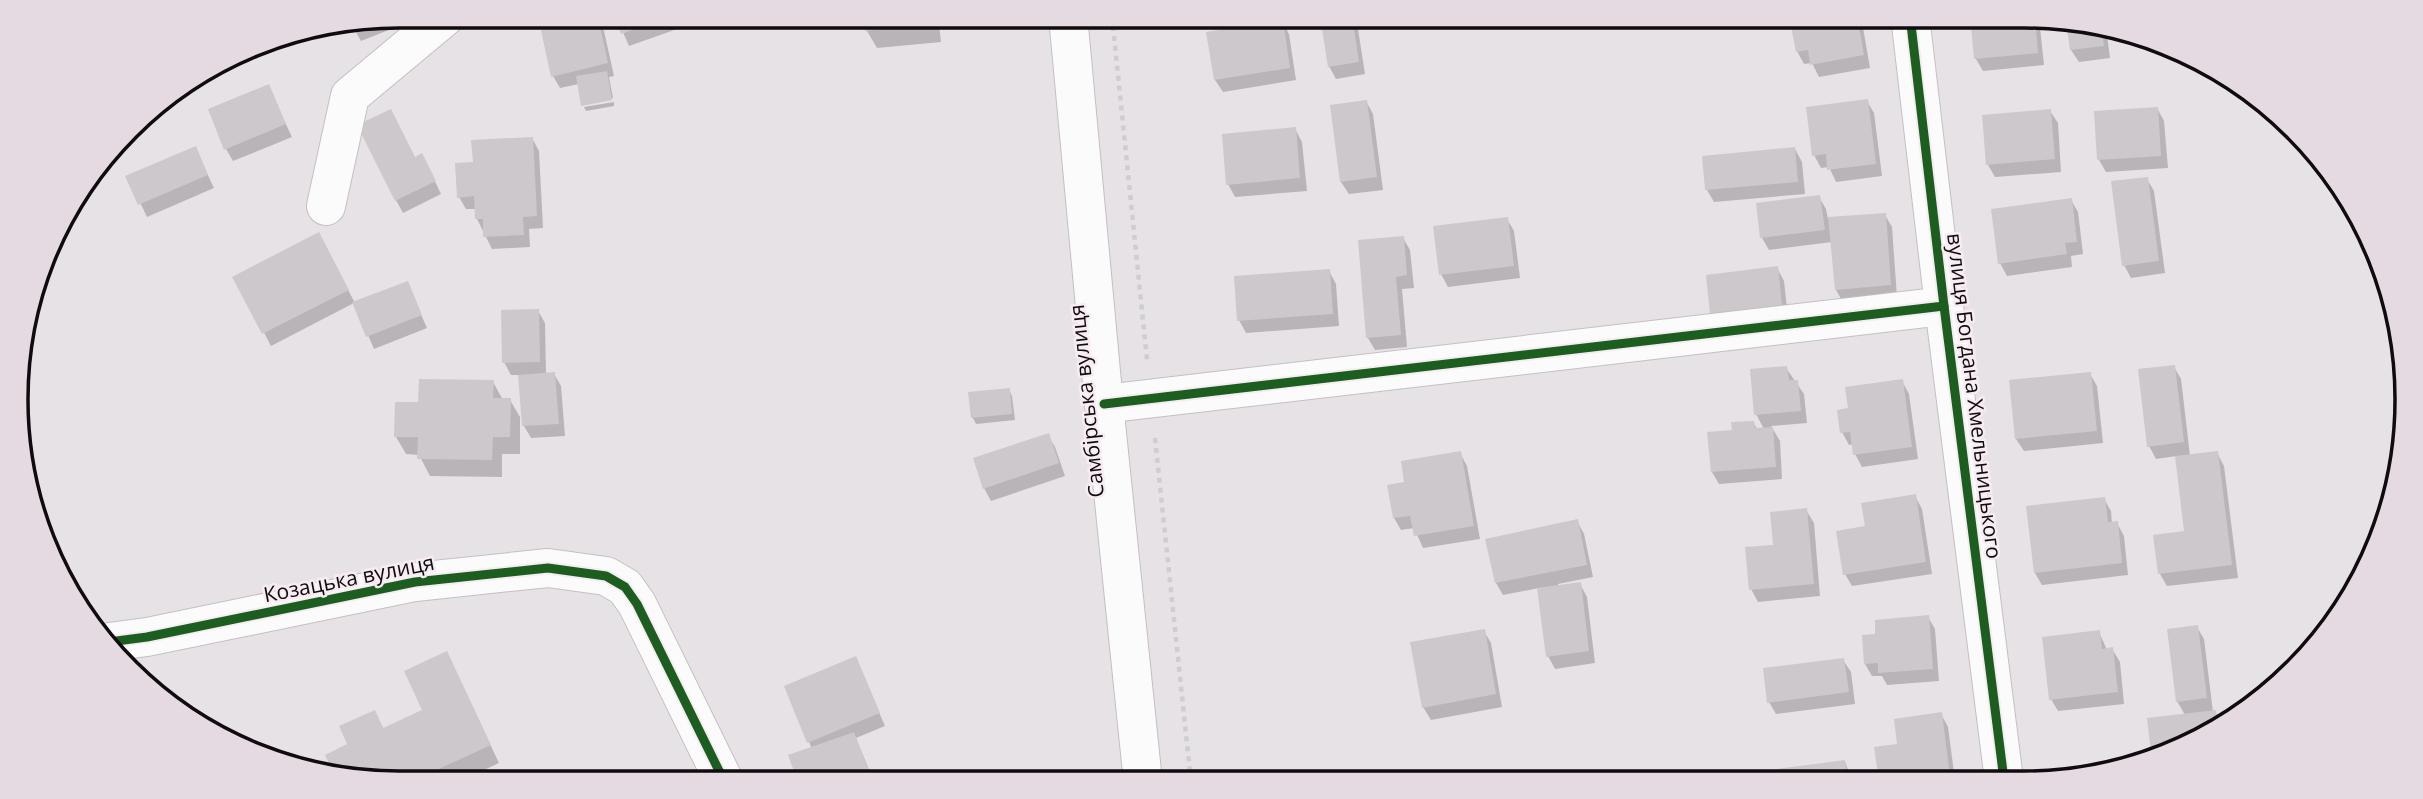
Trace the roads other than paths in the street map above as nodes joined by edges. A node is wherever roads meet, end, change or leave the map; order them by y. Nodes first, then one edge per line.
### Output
1 (432, 28) edge
2 (1069, 28) edge
3 (1911, 28) edge
4 (326, 206) dead end
5 (1944, 306) junction
6 (1104, 404) junction
7 (117, 641) edge
8 (719, 771) edge
9 (1142, 771) edge
10 (2003, 771) edge

1 - 4 street
2 - 6 street, Самбірська вулиця
3 - 5 street, вулиця Богдана Хмельницького
5 - 6 street
5 - 10 street, вулиця Богдана Хмельницького
6 - 9 street, Самбірська вулиця
7 - 8 street, Козацька вулиця

